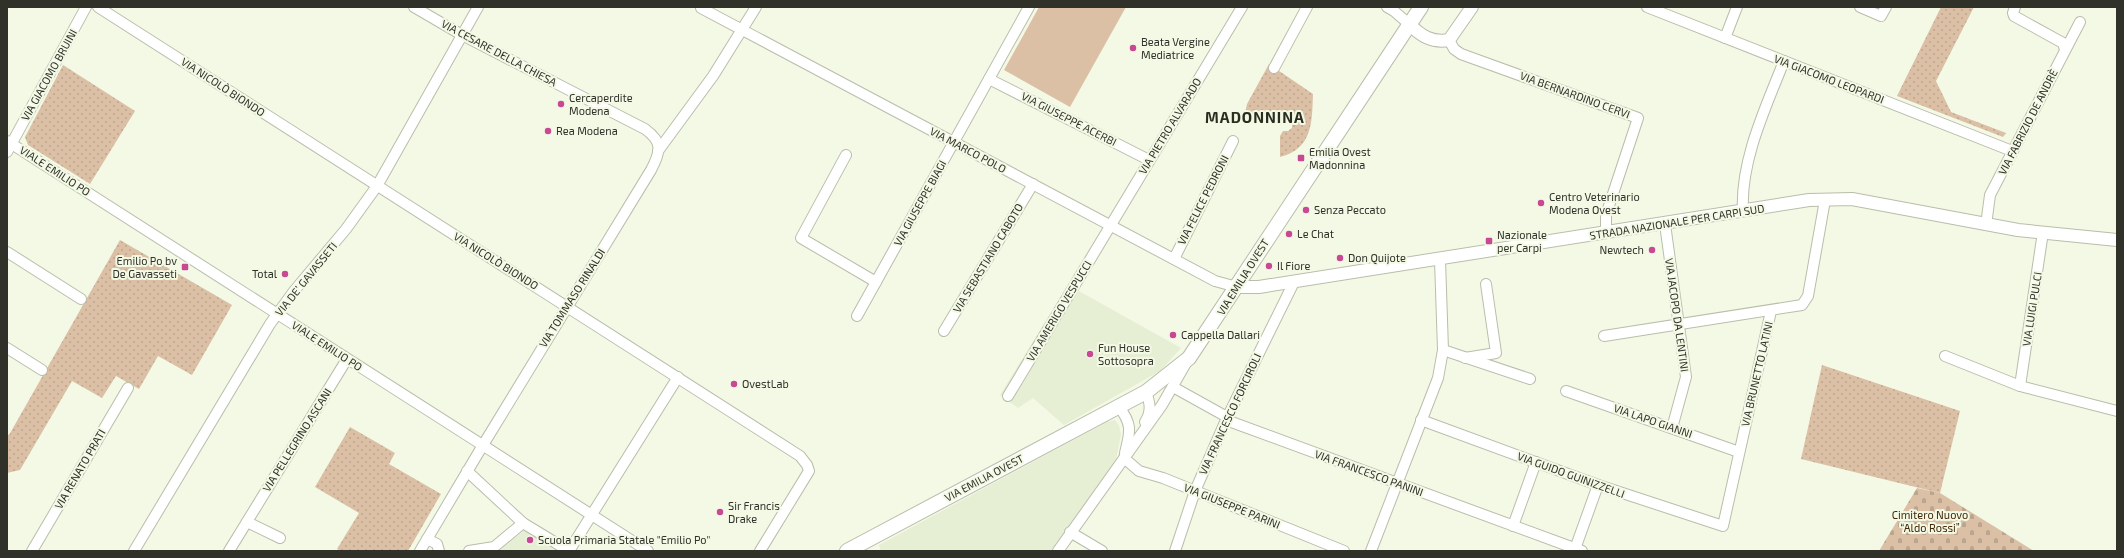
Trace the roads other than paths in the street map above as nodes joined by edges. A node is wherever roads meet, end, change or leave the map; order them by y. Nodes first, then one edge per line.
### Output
1 (86, 7) edge
2 (98, 7) edge
3 (414, 7) edge
4 (478, 7) edge
5 (756, 7) edge
6 (1030, 7) edge
7 (1242, 7) edge
8 (1307, 7) edge
9 (1387, 7) edge
10 (1421, 7) edge
11 (1472, 7) edge
12 (1647, 7) edge
13 (1737, 7) edge
14 (1860, 7) edge
15 (1886, 7) edge
16 (2015, 7) edge
17 (701, 8) dead end
18 (2080, 22) dead end
19 (1409, 24) junction
20 (743, 30) junction
21 (462, 35) junction
22 (1725, 38) junction
23 (1449, 40) junction
24 (2066, 50) junction
25 (1784, 61) junction
26 (1274, 68) dead end
27 (989, 79) junction
28 (1233, 141) dead end
29 (954, 142) junction
30 (9, 146) edge
31 (658, 151) junction
32 (2012, 152) junction
33 (846, 155) dead end
34 (1149, 160) junction
35 (1033, 184) junction
36 (377, 186) junction
37 (1825, 200) junction
38 (1743, 211) junction
39 (1665, 224) junction
40 (1986, 225) junction
41 (1110, 226) junction
42 (2043, 232) junction
43 (1606, 233) junction
44 (2117, 240) edge
45 (7, 252) edge
46 (1174, 259) junction
47 (1440, 260) junction
48 (876, 282) junction
49 (1294, 282) junction
50 (1486, 284) dead end
51 (1237, 287) junction
52 (81, 299) dead end
53 (567, 305) junction
54 (1771, 311) junction
55 (278, 314) junction
56 (857, 316) dead end
57 (1679, 325) junction
58 (944, 331) dead end
59 (1604, 336) dead end
60 (7, 348) edge
61 (1443, 350) junction
62 (1945, 356) dead end
63 (1189, 358) junction
64 (1465, 358) junction
65 (347, 359) junction
66 (42, 370) dead end
67 (678, 377) junction
68 (1530, 379) dead end
69 (2020, 386) junction
70 (1173, 387) junction
71 (128, 388) dead end
72 (1566, 391) dead end
73 (1146, 392) junction
74 (1008, 396) dead end
75 (1119, 407) junction
76 (2117, 411) edge
77 (1226, 418) junction
78 (1421, 420) junction
79 (1672, 428) junction
80 (482, 444) junction
81 (1739, 452) junction
82 (1124, 458) junction
83 (1536, 462) junction
84 (467, 471) junction
85 (1396, 483) junction
86 (1598, 485) junction
87 (1195, 491) junction
88 (591, 514) junction
89 (247, 522) junction
90 (523, 523) junction
91 (1513, 526) junction
92 (1723, 526) joint
93 (1070, 532) junction
94 (280, 538) dead end
95 (427, 540) junction
96 (850, 549) edge
97 (1578, 550) edge
98 (32, 551) edge
99 (134, 551) edge
100 (229, 551) edge
101 (420, 551) edge
102 (439, 551) edge
103 (469, 551) edge
104 (569, 551) edge
105 (648, 551) edge
106 (760, 551) edge
107 (1058, 551) edge
108 (1102, 551) edge
109 (1175, 551) edge
110 (1344, 551) edge
111 (1371, 551) edge

1 - 30 street, VIA GIACOMO BRUINI
2 - 36 street, VIA NICOLÒ BIONDO
3 - 21 street, VIA CESARE DELLA CHIESA
4 - 21 street, VIA DE’ GAVASSETI
5 - 20 street, VIA TOMMASO RINALDI
6 - 27 street, VIA GIUSEPPE BIAGI
7 - 34 street, VIA PIETRO ALVARADO
8 - 26 street
9 - 19 street
10 - 19 main road, VIA EMILIA OVEST
11 - 23 street
12 - 22 street, VIA GIACOMO LEOPARDI
13 - 22 street
14 - 15 street
16 - 24 street
17 - 20 street, VIA MARCO POLO
18 - 24 street, VIA FABRIZIO DE ANDRÈ
19 - 23 street
19 - 51 main road, VIA EMILIA OVEST
20 - 29 street, VIA MARCO POLO
20 - 31 street, VIA TOMMASO RINALDI
21 - 31 street, VIA CESARE DELLA CHIESA
21 - 36 street, VIA DE’ GAVASSETI
22 - 25 street, VIA GIACOMO LEOPARDI
23 - 43 street, VIA BERNARDINO CERVI
24 - 32 street, VIA FABRIZIO DE ANDRÈ
25 - 32 street, VIA GIACOMO LEOPARDI
25 - 38 street
27 - 29 street, VIA GIUSEPPE BIAGI
27 - 34 street, VIA GIUSEPPE ACERBI
28 - 46 street, VIA FELICE PEDRONI
29 - 35 street, VIA MARCO POLO
29 - 48 street, VIA GIUSEPPE BIAGI
30 - 55 street, VIALE EMILIO PO
31 - 53 street, VIA TOMMASO RINALDI
32 - 40 street, VIA FABRIZIO DE ANDRÈ
33 - 48 street
34 - 41 street, VIA PIETRO ALVARADO
35 - 41 street, VIA MARCO POLO
35 - 58 street, VIA SEBASTIANO CABOTO
36 - 53 street, VIA NICOLÒ BIONDO
36 - 55 street, VIA DE’ GAVASSETI
37 - 38 street, STRADA NAZIONALE PER CARPI SUD
37 - 40 street, STRADA NAZIONALE PER CARPI SUD
37 - 54 street, VIA BRUNETTO LATINI
38 - 39 street, STRADA NAZIONALE PER CARPI SUD
39 - 43 street, STRADA NAZIONALE PER CARPI SUD
39 - 57 street, VIA JACOPO DA LENTINI
40 - 42 street, STRADA NAZIONALE PER CARPI SUD
41 - 46 street, VIA MARCO POLO
41 - 74 street, VIA AMERIGO VESPUCCI
42 - 44 street, STRADA NAZIONALE PER CARPI SUD
42 - 69 street, VIA LUIGI PULCI
43 - 47 street, STRADA NAZIONALE PER CARPI SUD
45 - 52 street
46 - 51 street, VIA MARCO POLO
47 - 49 street, STRADA NAZIONALE PER CARPI SUD
47 - 61 street
48 - 56 street, VIA GIUSEPPE BIAGI
49 - 51 street, STRADA NAZIONALE PER CARPI SUD
49 - 77 street, VIA FRANCESCO FORCIROLI
50 - 64 street
51 - 63 main road, VIA EMILIA OVEST
53 - 67 street, VIA NICOLÒ BIONDO
53 - 80 street, VIA TOMMASO RINALDI
54 - 57 street
54 - 81 street, VIA BRUNETTO LATINI
55 - 65 street, VIALE EMILIO PO
55 - 99 street, VIA DE’ GAVASSETI
57 - 59 street
57 - 79 street, VIA JACOPO DA LENTINI
60 - 66 street
61 - 64 street
61 - 78 street
62 - 69 street
63 - 70 street
63 - 73 main road, VIA EMILIA OVEST
64 - 68 street
65 - 80 street, VIALE EMILIO PO
65 - 89 street, VIA PELLEGRINO ASCANI
67 - 88 street
67 - 106 street, VIA NICOLÒ BIONDO
69 - 76 street
70 - 77 street, VIA FRANCESCO PANINI
70 - 82 street
71 - 98 street, VIA RENATO PRATI
72 - 79 street, VIA LAPO GIANNI
73 - 75 main road, VIA EMILIA OVEST
73 - 82 street
75 - 82 street
75 - 96 main road, VIA EMILIA OVEST
77 - 85 street, VIA FRANCESCO PANINI
77 - 87 street, VIA FRANCESCO FORCIROLI
78 - 83 street, VIA GUIDO GUINIZZELLI
78 - 85 street
79 - 81 street, VIA LAPO GIANNI
80 - 84 street, VIA TOMMASO RINALDI
80 - 88 street, VIALE EMILIO PO
81 - 92 street, VIA BRUNETTO LATINI
82 - 87 street, VIA GIUSEPPE PARINI
82 - 93 street
83 - 86 street, VIA GUIDO GUINIZZELLI
83 - 91 street
84 - 90 street
84 - 95 street, VIA TOMMASO RINALDI
85 - 91 street, VIA FRANCESCO PANINI
85 - 111 street
86 - 92 street, VIA GUIDO GUINIZZELLI
86 - 97 street, VIA FRANCESCO PANINI
87 - 109 street, VIA FRANCESCO FORCIROLI
87 - 110 street, VIA GIUSEPPE PARINI
88 - 104 street
88 - 105 street, VIALE EMILIO PO
89 - 94 street
89 - 100 street, VIA PELLEGRINO ASCANI
90 - 103 street
90 - 104 street
91 - 97 street, VIA FRANCESCO PANINI
93 - 107 street
93 - 108 street
95 - 101 street, VIA TOMMASO RINALDI
95 - 102 street

